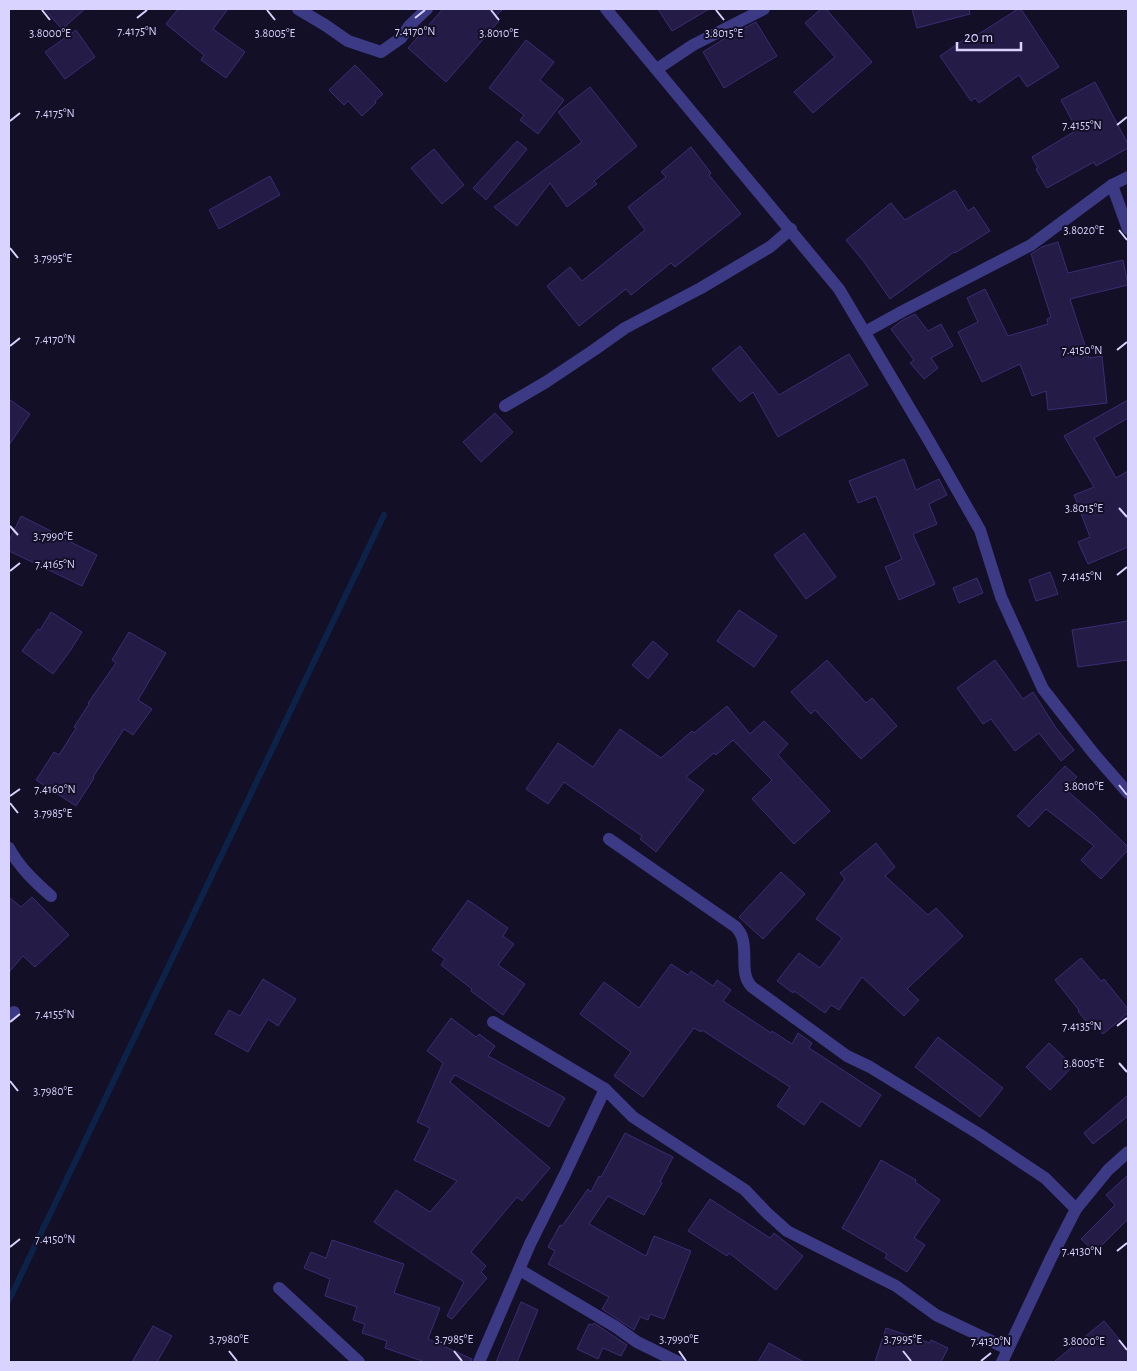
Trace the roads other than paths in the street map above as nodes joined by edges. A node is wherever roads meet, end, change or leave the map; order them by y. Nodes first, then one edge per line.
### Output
1 (298, 9) edge
2 (427, 9) edge
3 (606, 9) edge
4 (764, 9) edge
5 (657, 70) junction
6 (1128, 177) edge
7 (1112, 185) junction
8 (791, 229) junction
9 (1128, 229) edge
10 (865, 332) junction
11 (506, 406) dead end
12 (1128, 793) edge
13 (609, 839) dead end
14 (9, 848) edge
15 (51, 896) dead end
16 (493, 1022) dead end
17 (605, 1088) junction
18 (1128, 1152) edge
19 (1076, 1209) junction
20 (520, 1270) junction
21 (279, 1288) dead end
22 (1008, 1349) junction
23 (359, 1362) edge
24 (479, 1362) edge
25 (678, 1362) edge
26 (1002, 1362) edge

1 - 2 street
3 - 5 street
4 - 5 street
5 - 8 street
6 - 7 street
7 - 9 street
7 - 10 street
8 - 10 street
8 - 11 street
10 - 12 street
13 - 19 street
14 - 15 street
16 - 17 street
17 - 20 street
17 - 22 street
18 - 19 street
19 - 22 street
20 - 24 street
20 - 25 street
21 - 23 street
22 - 26 street

